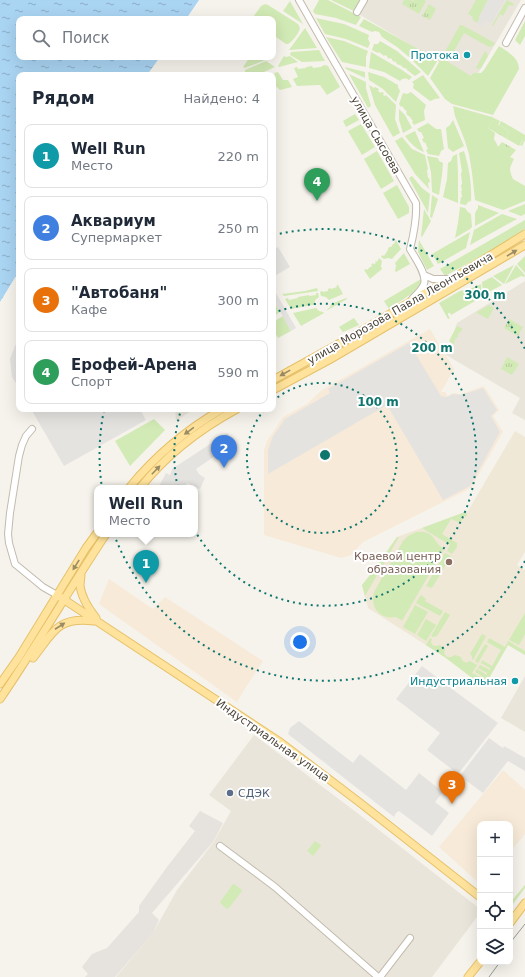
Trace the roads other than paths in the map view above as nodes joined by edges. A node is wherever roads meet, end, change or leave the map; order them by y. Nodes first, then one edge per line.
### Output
1 (299, 0) edge
2 (364, 0) edge
3 (525, 8) edge
4 (357, 12) dead end
5 (506, 43) dead end
6 (525, 234) edge
7 (525, 245) edge
8 (424, 275) junction
9 (452, 279) junction
10 (410, 302) junction
11 (276, 378) edge
12 (276, 388) edge
13 (217, 412) edge
14 (232, 412) edge
15 (32, 429) dead end
16 (132, 485) edge
17 (143, 485) edge
18 (94, 537) edge
19 (104, 537) edge
20 (92, 556) junction
21 (57, 595) junction
22 (64, 600) junction
23 (98, 622) junction
24 (16, 676) junction
25 (0, 684) edge
26 (0, 699) edge
27 (220, 846) dead end
28 (477, 895) edge
29 (525, 903) edge
30 (513, 919) edge
31 (410, 938) dead end
32 (478, 965) edge
33 (379, 977) edge
34 (468, 977) edge

1 - 8 street, улица Сысоева
2 - 4 street
3 - 5 street
6 - 9 main road, улица Морозова Павла Леонтьевича
12 -> 7 main road, улица Морозова Павла Леонтьевича
8 - 9 street
8 - 10 street
9 - 10 main road, улица Морозова Павла Леонтьевича
10 -> 11 main road, улица Морозова Павла Леонтьевича
13 -> 16 main road
17 -> 14 main road
15 - 21 street
18 -> 21 main road
19 - 20 main road
20 - 22 main road
20 - 23 main road
21 - 22 main road, Индустриальная улица
21 - 25 main road
22 - 23 main road, Индустриальная улица
22 - 24 main road
24 -> 23 main road
23 - 28 main road, Индустриальная улица
24 - 26 main road
27 - 33 street
29 - 30 main road
31 - 33 street
32 - 34 main road

